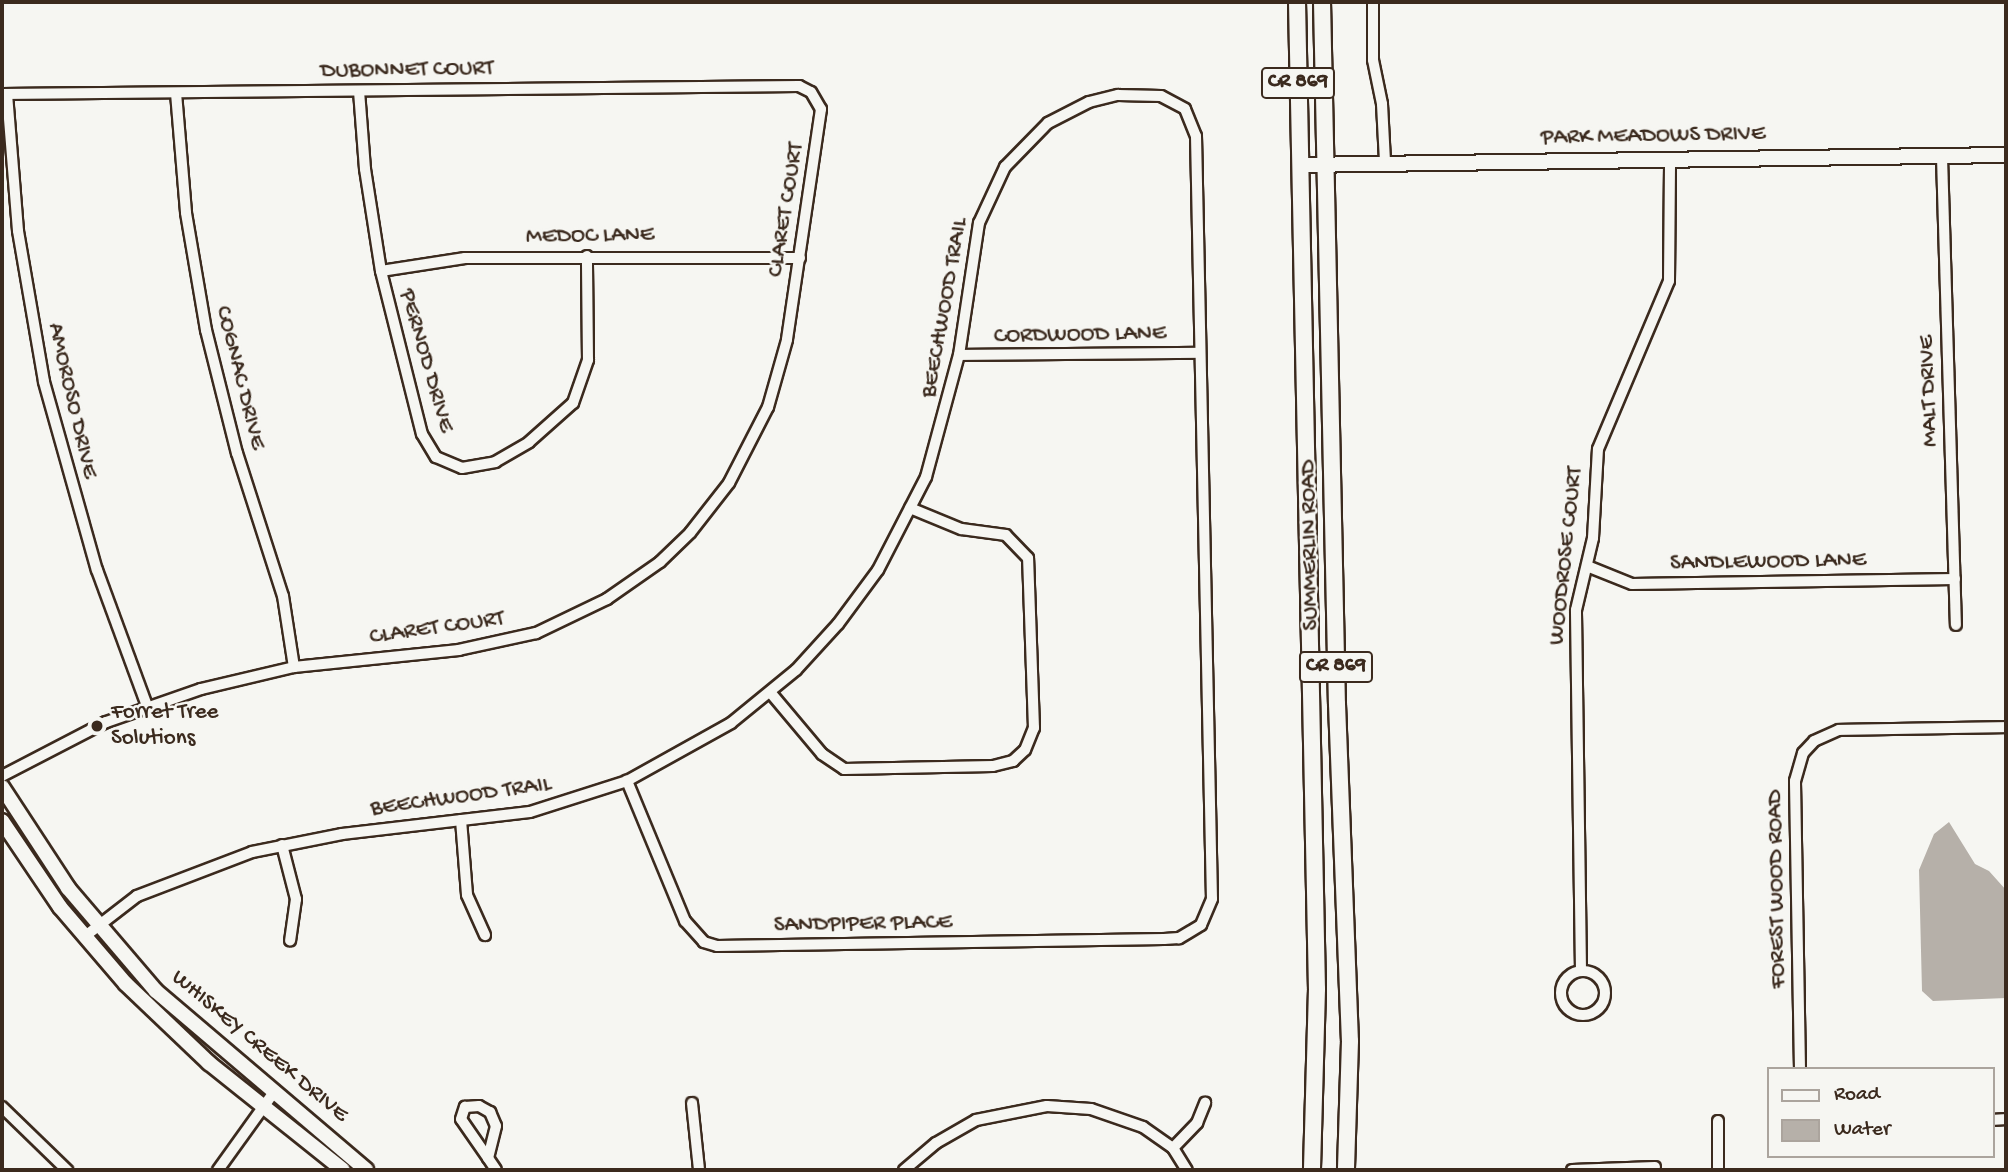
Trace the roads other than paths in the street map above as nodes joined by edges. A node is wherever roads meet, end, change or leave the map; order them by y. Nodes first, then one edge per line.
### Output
1 (1297, 2) edge
2 (1322, 2) edge
3 (1373, 2) edge
4 (359, 91) junction
5 (811, 92) joint
6 (176, 93) junction
7 (4, 94) edge
8 (2006, 155) edge
9 (1942, 156) junction
10 (1670, 160) junction
11 (1385, 162) junction
12 (1325, 164) junction
13 (1300, 165) junction
14 (587, 257) junction
15 (800, 258) junction
16 (381, 271) junction
17 (1200, 353) junction
18 (959, 355) junction
19 (910, 508) junction
20 (1587, 566) junction
21 (1955, 579) junction
22 (1956, 625) dead end
23 (294, 667) junction
24 (770, 692) junction
25 (147, 706) junction
26 (2006, 727) edge
27 (2, 776) edge
28 (627, 781) junction
29 (2, 787) edge
30 (461, 820) junction
31 (2, 821) edge
32 (282, 845) junction
33 (97, 925) junction
34 (1201, 925) joint
35 (485, 935) dead end
36 (84, 937) junction
37 (290, 941) dead end
38 (1581, 971) junction
39 (1800, 1067) edge
40 (274, 1092) junction
41 (692, 1103) dead end
42 (1205, 1104) dead end
43 (263, 1106) junction
44 (2, 1107) edge
45 (1718, 1121) dead end
46 (1172, 1149) junction
47 (488, 1158) junction
48 (1655, 1167) dead end
49 (67, 1170) edge
50 (218, 1170) edge
51 (343, 1170) edge
52 (366, 1170) edge
53 (496, 1170) edge
54 (699, 1170) edge
55 (904, 1170) edge
56 (1187, 1170) edge
57 (1312, 1170) edge
58 (1346, 1170) edge
59 (1572, 1170) edge
60 (1718, 1170) edge

1 - 13 main road, SUMMERLIN ROAD / CR 869
2 - 12 main road, SUMMERLIN ROAD / CR 869
3 - 11 street
4 - 5 street, DUBONNET COURT
4 - 6 street, DUBONNET COURT
4 - 16 street, PERNOD DRIVE
5 - 15 street, CLARET COURT
6 - 7 street, DUBONNET COURT
6 - 23 street, COGNAC DRIVE
7 - 25 street, AMOROSO DRIVE
8 - 9 street, PARK MEADOWS DRIVE
9 - 10 street, PARK MEADOWS DRIVE
9 - 21 street, MALT DRIVE
10 - 11 street, PARK MEADOWS DRIVE
10 - 20 street, WOODROSE COURT
11 - 12 street, PARK MEADOWS DRIVE
12 - 13 street, PARK MEADOWS DRIVE
12 - 58 main road, SUMMERLIN ROAD / CR 869
13 - 57 main road, SUMMERLIN ROAD / CR 869
14 - 15 street, MEDOC LANE
14 - 16 street, MEDOC LANE
14 - 16 street, PERNOD DRIVE
15 - 23 street, CLARET COURT
17 - 18 street, CORDWOOD LANE
17 - 18 street, BEECHWOOD TRAIL
17 - 34 street, BEECHWOOD TRAIL
18 - 19 street, BEECHWOOD TRAIL
19 - 24 street, BEECHWOOD TRAIL
19 - 24 street
20 - 21 street, SANDLEWOOD LANE
20 - 38 street, WOODROSE COURT
21 - 22 street, MALT DRIVE
23 - 25 street, CLARET COURT
24 - 28 street, BEECHWOOD TRAIL
25 - 27 street, CLARET COURT
26 - 39 street, FOREST WOOD ROAD
28 - 30 street, BEECHWOOD TRAIL
28 - 34 street, SANDPIPER PLACE
29 - 33 street, WHISKEY CREEK DRIVE
30 - 32 street, BEECHWOOD TRAIL
30 - 35 street
31 - 36 street, WHISKEY CREEK DRIVE
32 - 33 street, BEECHWOOD TRAIL
32 - 37 street
33 - 36 street, BEECHWOOD TRAIL
33 - 40 street, WHISKEY CREEK DRIVE
36 - 43 street, WHISKEY CREEK DRIVE
38 - 38 street
40 - 43 street
40 - 52 street, WHISKEY CREEK DRIVE
41 - 54 street
42 - 46 street
43 - 50 street
43 - 51 street, WHISKEY CREEK DRIVE
44 - 49 street
45 - 60 street
46 - 55 street
46 - 56 street
47 - 47 street
47 - 53 street
48 - 59 street

